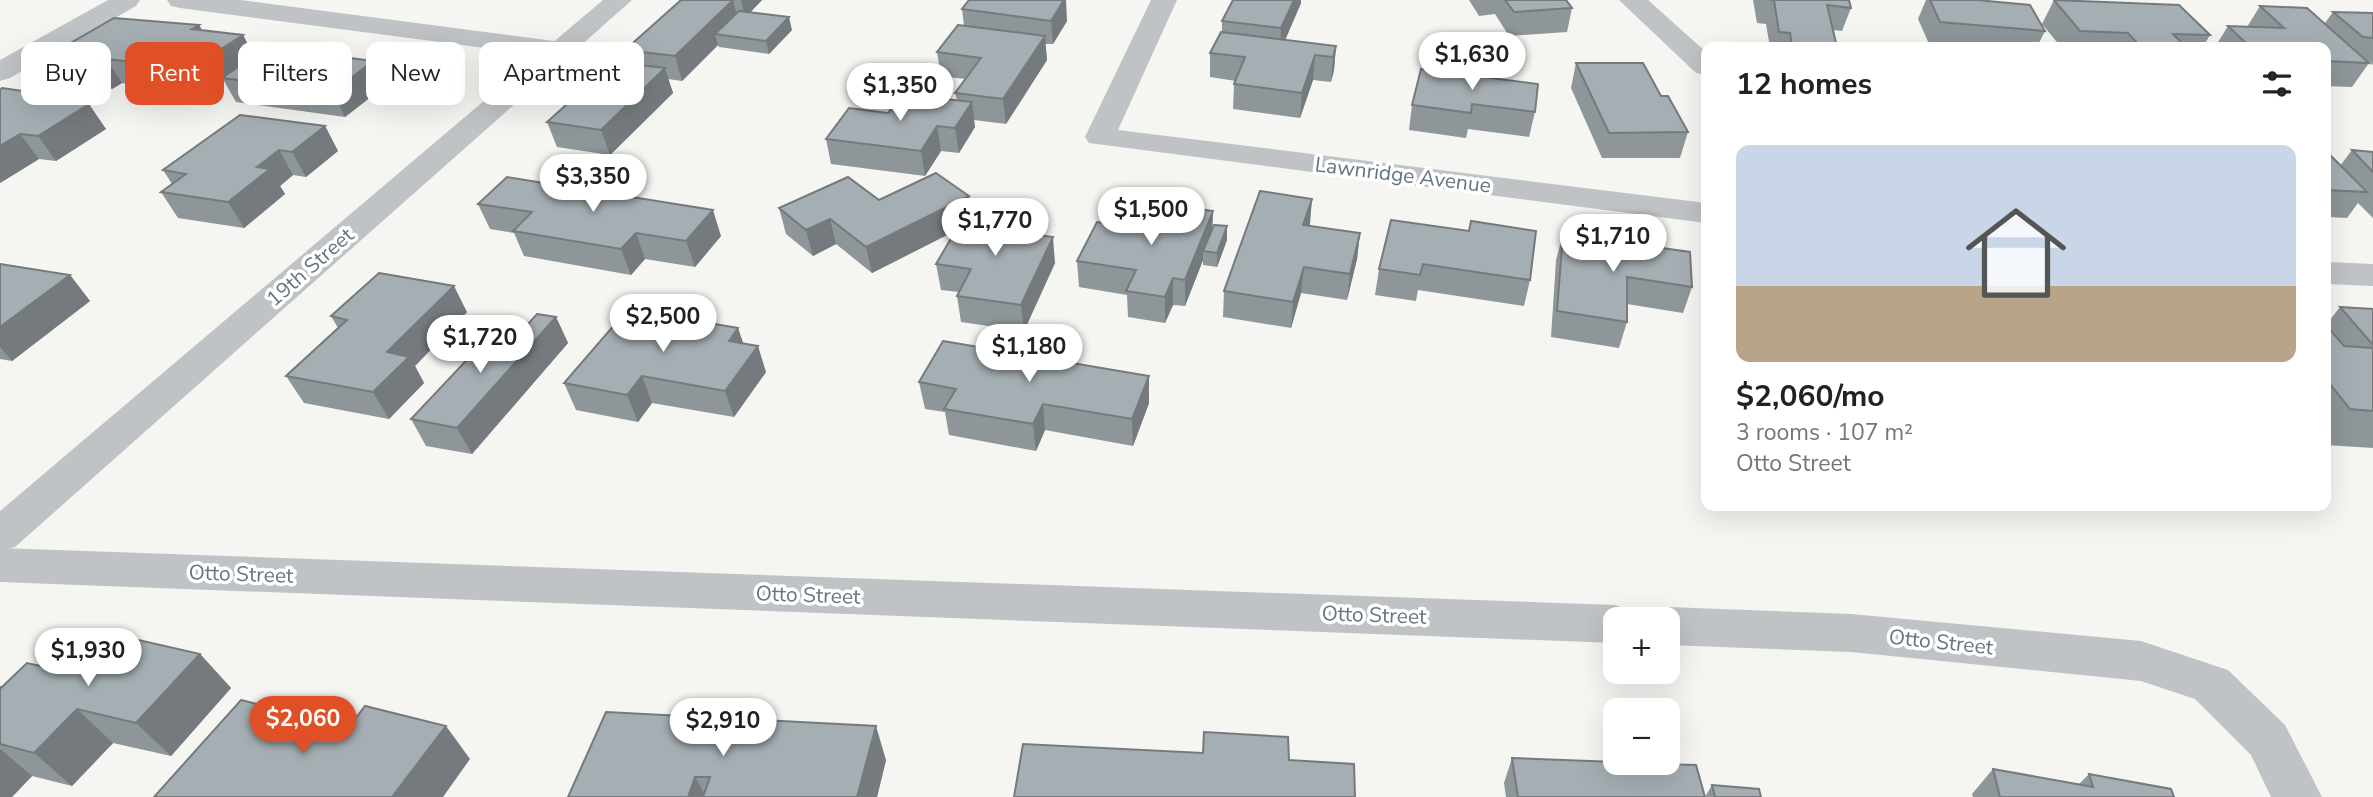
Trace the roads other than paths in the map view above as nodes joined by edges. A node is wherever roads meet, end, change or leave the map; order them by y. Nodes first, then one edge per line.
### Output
1 (128, 0) edge
2 (180, 0) edge
3 (619, 0) edge
4 (1164, 0) edge
5 (1632, 0) edge
6 (501, 42) edge
7 (571, 42) edge
8 (1701, 62) edge
9 (0, 72) edge
10 (498, 105) edge
11 (1701, 212) edge
12 (2331, 273) edge
13 (2373, 275) edge
14 (0, 534) edge
15 (0, 565) edge
16 (1603, 624) edge
17 (1680, 626) edge
18 (2297, 797) edge

1 - 9 street
2 - 6 street
3 - 7 street, 19th Street
4 - 11 street, Lawnridge Avenue
5 - 8 street
10 - 14 street, 19th Street
12 - 13 street
15 - 16 street, Otto Street
17 - 18 street, Otto Street

